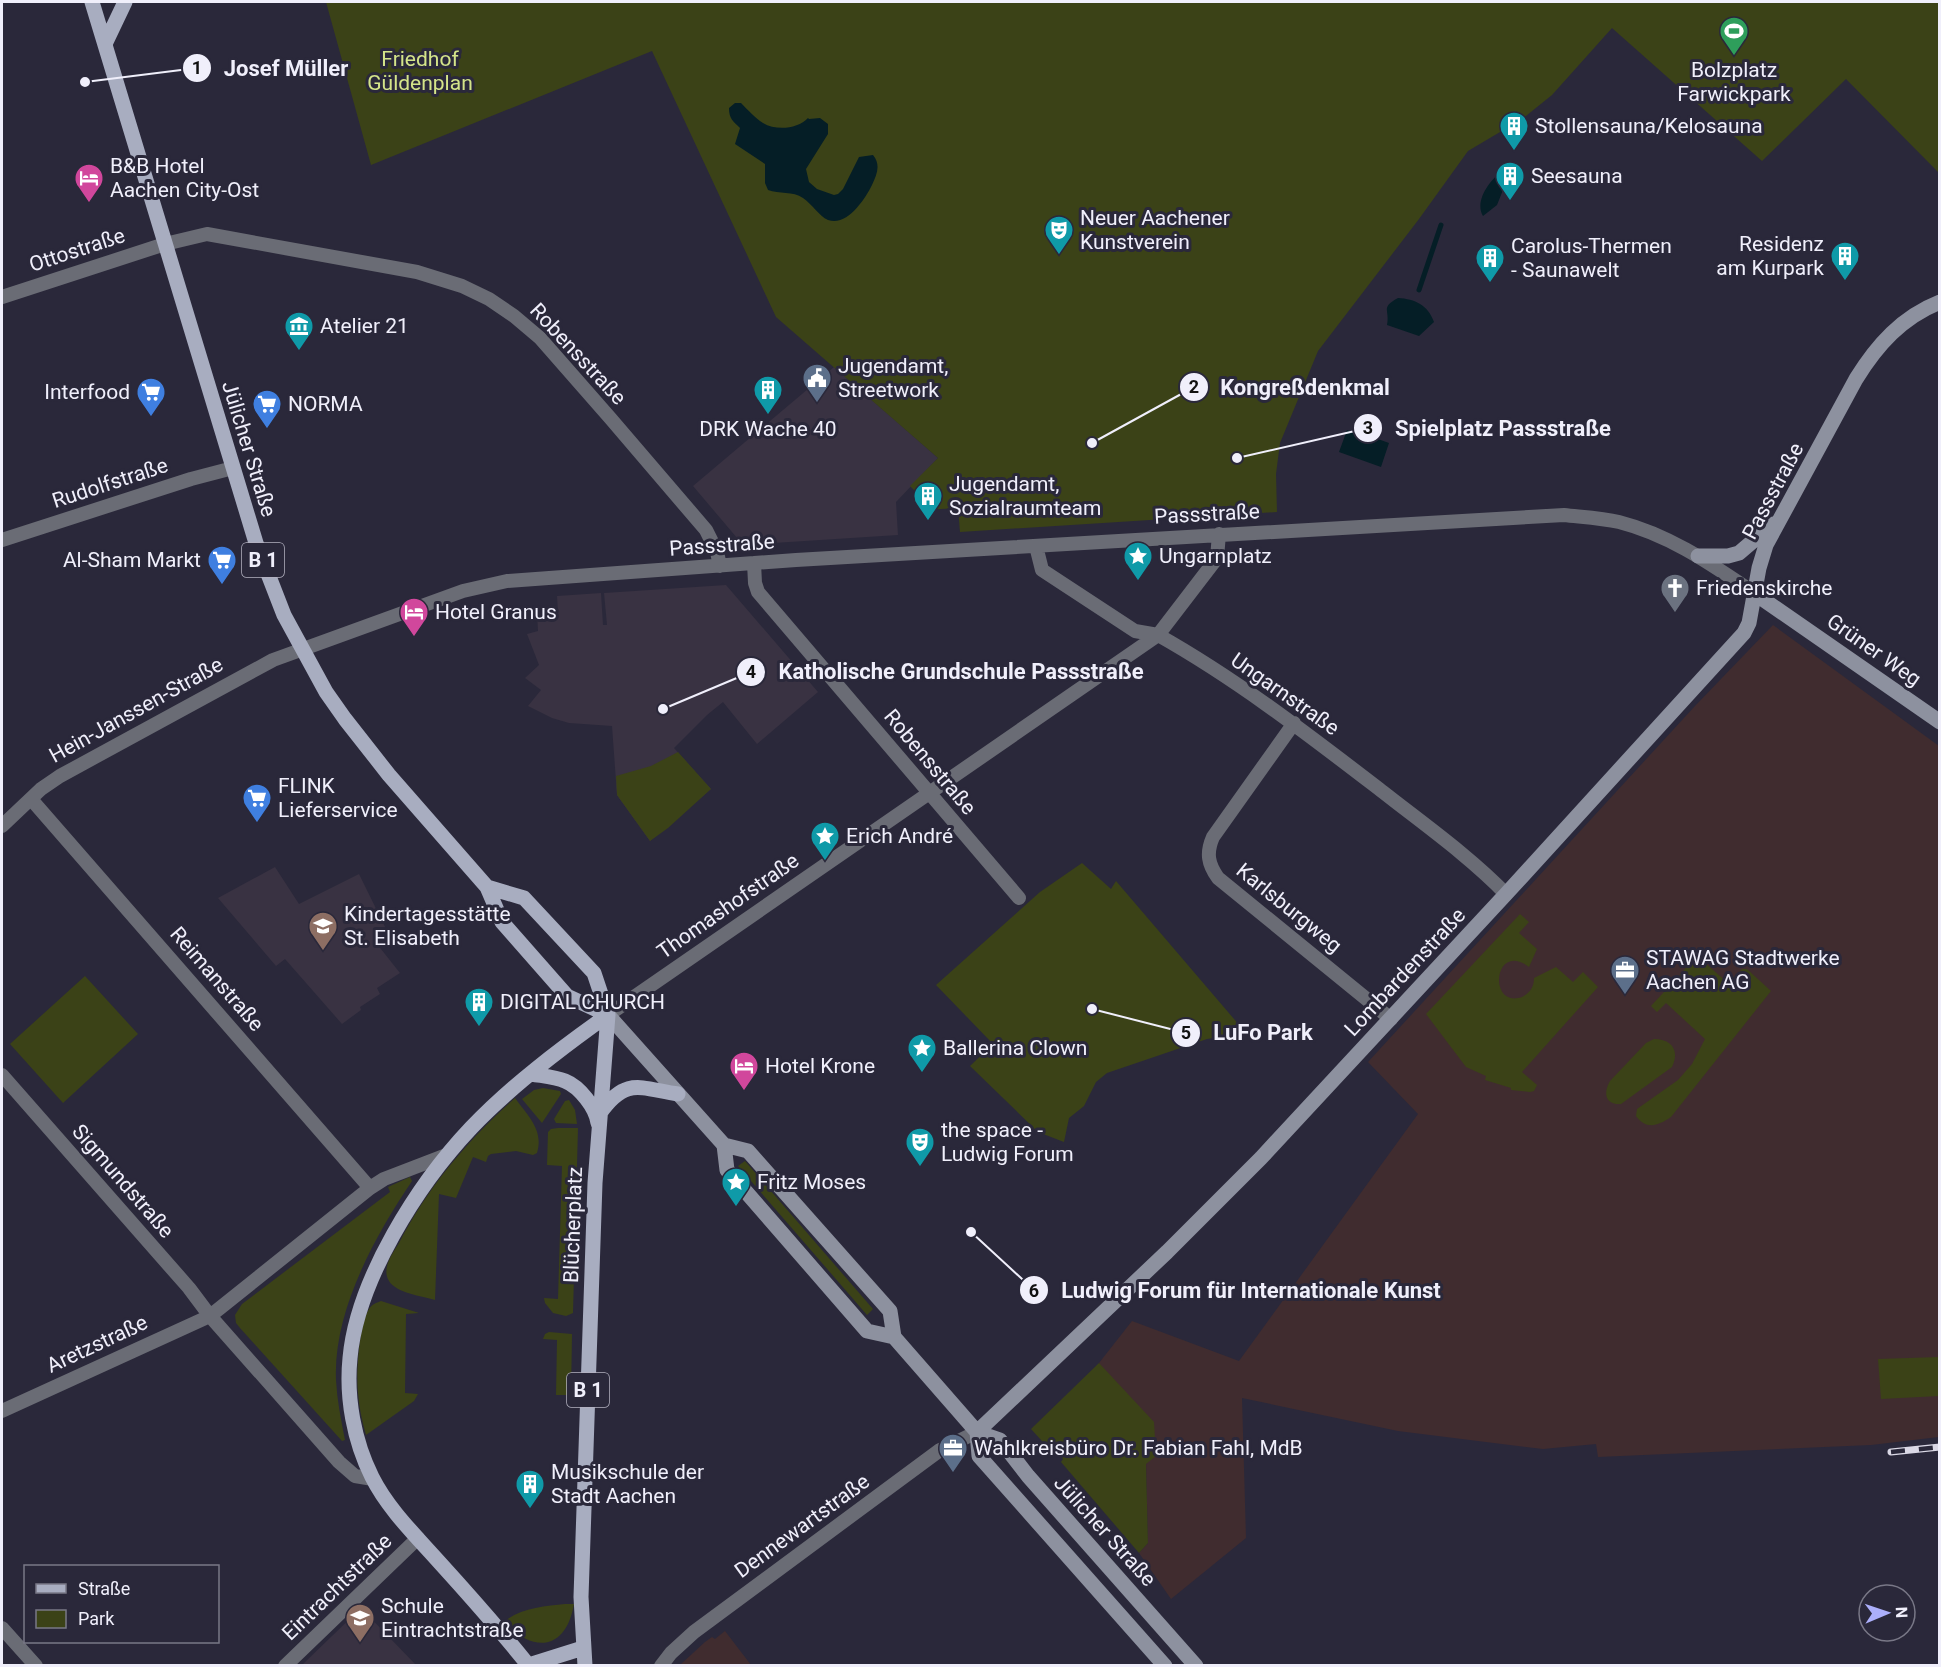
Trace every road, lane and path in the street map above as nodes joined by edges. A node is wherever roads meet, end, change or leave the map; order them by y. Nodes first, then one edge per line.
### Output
1 (92, 2) edge
2 (125, 2) edge
3 (105, 44) junction
4 (165, 244) junction
5 (2, 297) edge
6 (1940, 302) edge
7 (233, 468) junction
8 (1780, 518) junction
9 (1219, 534) junction
10 (2, 540) edge
11 (1036, 546) junction
12 (1698, 556) junction
13 (754, 564) junction
14 (720, 566) junction
15 (1754, 593) junction
16 (1158, 635) junction
17 (301, 648) junction
18 (1940, 722) edge
19 (1294, 723) junction
20 (930, 793) junction
21 (31, 798) junction
22 (2, 827) edge
23 (487, 886) junction
24 (1506, 894) junction
25 (1019, 898) dead end
26 (608, 1015) junction
27 (1391, 1019) junction
28 (532, 1074) junction
29 (2, 1075) edge
30 (678, 1094) junction
31 (600, 1113) junction
32 (598, 1129) junction
33 (724, 1145) junction
34 (449, 1154) junction
35 (370, 1188) junction
36 (210, 1316) junction
37 (894, 1337) junction
38 (2, 1411) edge
39 (977, 1432) junction
40 (373, 1479) junction
41 (418, 1539) junction
42 (2, 1628) edge
43 (583, 1648) junction
44 (36, 1665) edge
45 (285, 1665) edge
46 (529, 1665) edge
47 (585, 1665) edge
48 (661, 1665) edge
49 (1165, 1665) edge
50 (1197, 1665) edge

1 - 3 main road, Jülicher Straße / B 1
2 - 3 main road
3 - 4 main road, Jülicher Straße / B 1
4 - 5 street, Ottostraße
4 - 7 main road, Jülicher Straße / B 1
4 - 14 street, Robensstraße
6 - 8 street, Passstraße
7 - 10 street, Rudolfstraße
7 - 17 main road, Jülicher Straße / B 1
8 - 12 street
8 - 15 street, Passstraße
9 - 11 street, Passstraße
9 - 12 street, Passstraße
9 - 16 street, Thomashofstraße
11 - 13 street, Passstraße
11 - 16 street, Ungarnstraße
12 - 15 street, Passstraße
13 - 14 street, Passstraße
13 - 20 street, Robensstraße
14 - 17 street, Passstraße
15 - 18 street, Grüner Weg
15 - 24 street, Lombardenstraße
16 - 19 street, Ungarnstraße
16 - 20 street, Thomashofstraße
17 - 21 street, Hein-Janssen-Straße
17 - 23 main road, Jülicher Straße / B 1
19 - 24 street, Ungarnstraße
19 - 27 street, Karlsburgweg
20 - 25 street, Robensstraße
20 - 26 street, Thomashofstraße
21 - 22 street, Hein-Janssen-Straße
21 - 35 street, Reimanstraße
23 - 26 main road, Jülicher Straße / B 1
23 - 26 main road, Jülicher Straße / B 1
24 - 27 street, Lombardenstraße
26 - 28 main road
26 - 30 street, Jülicher Straße
26 - 31 main road, Blücherplatz / B 1
27 - 39 street, Lombardenstraße
28 - 32 main road
28 - 34 main road
29 - 36 street, Sigmundstraße
30 - 31 main road
30 - 33 street, Jülicher Straße
31 - 32 main road, Blücherplatz / B 1
32 - 43 main road, Blücherplatz / B 1
33 - 37 street, Jülicher Straße
33 - 37 street, Jülicher Straße
34 - 35 street
34 - 40 main road
35 - 36 street
36 - 38 street, Aretzstraße
36 - 40 street
37 - 39 street, Jülicher Straße
39 - 48 street, Dennewartstraße
39 - 49 street
39 - 50 street, Jülicher Straße
40 - 41 main road
41 - 45 street, Eintrachtstraße
41 - 46 main road
42 - 44 street
43 - 46 main road
43 - 47 main road, B 1

